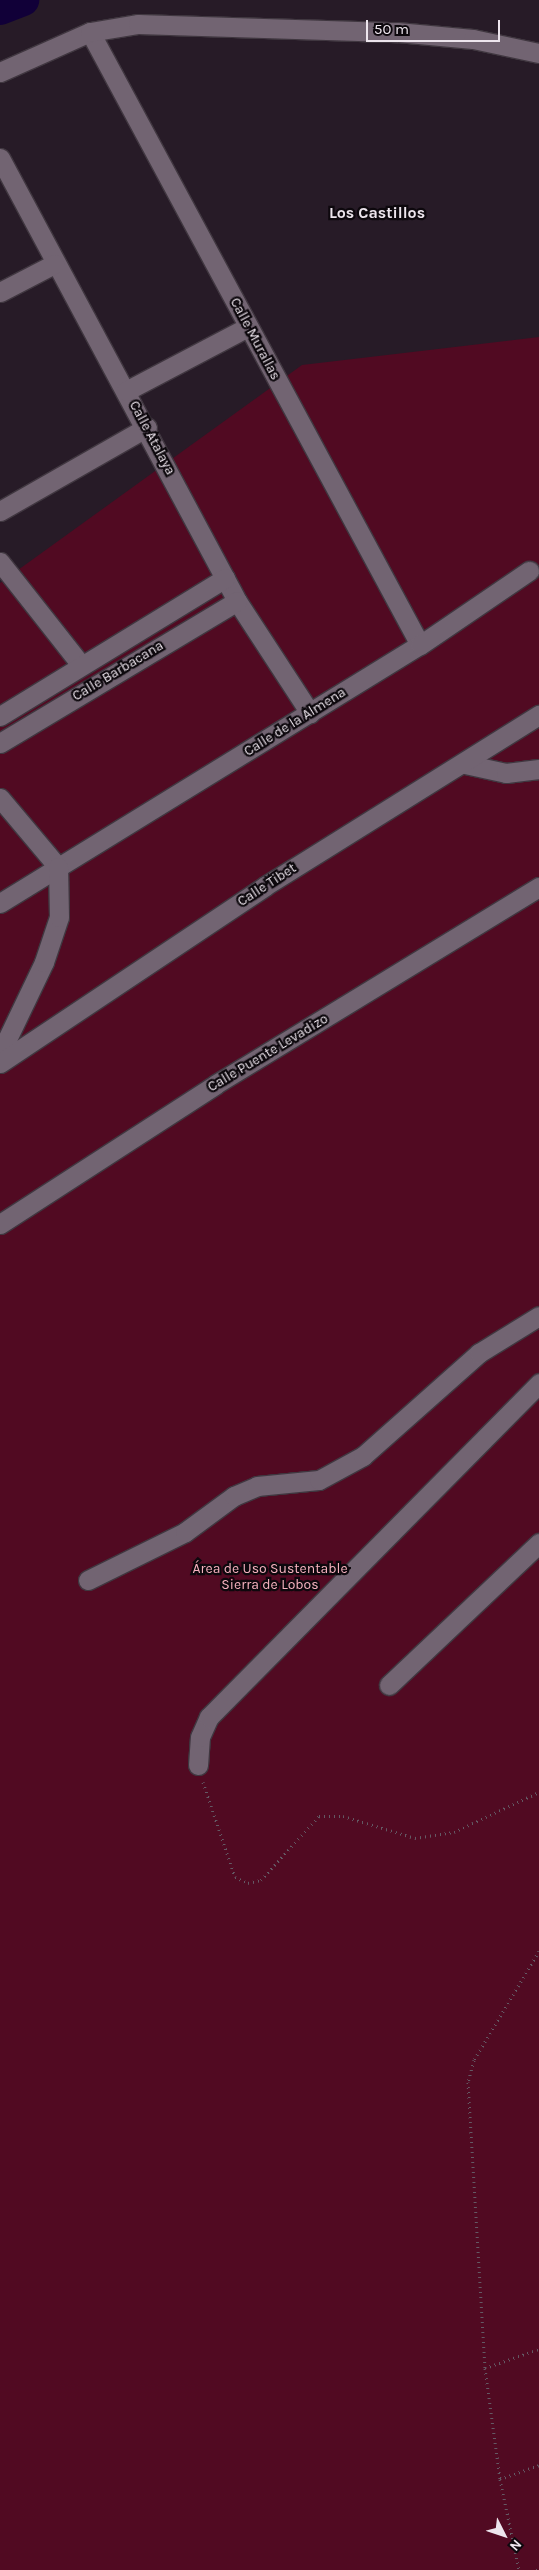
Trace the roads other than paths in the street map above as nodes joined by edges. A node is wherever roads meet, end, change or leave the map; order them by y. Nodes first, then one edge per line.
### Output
1 (90, 32) junction
2 (539, 52) edge
3 (0, 72) edge
4 (0, 158) edge
5 (54, 264) junction
6 (0, 292) edge
7 (248, 327) junction
8 (126, 391) junction
9 (147, 427) junction
10 (0, 511) edge
11 (0, 562) edge
12 (529, 570) dead end
13 (226, 578) junction
14 (237, 601) junction
15 (420, 645) junction
16 (80, 665) junction
17 (310, 713) junction
18 (539, 715) edge
19 (0, 716) edge
20 (0, 743) edge
21 (465, 764) junction
22 (539, 769) edge
23 (0, 798) edge
24 (58, 867) junction
25 (539, 888) edge
26 (0, 903) edge
27 (0, 1054) edge
28 (0, 1063) edge
29 (0, 1224) edge
30 (539, 1316) edge
31 (539, 1383) edge
32 (539, 1543) edge
33 (88, 1580) dead end
34 (389, 1685) dead end
35 (198, 1765) road end

1 - 2 street
1 - 3 street
1 - 7 street, Calle Murallas
4 - 5 street, Calle Atalaya
5 - 6 street
5 - 8 street, Calle Atalaya
7 - 8 street
7 - 15 street, Calle Murallas
8 - 9 street, Calle Atalaya
9 - 10 street
9 - 13 street, Calle Atalaya
11 - 16 street
12 - 15 street, Calle de la Almena
13 - 14 street, Calle Atalaya
13 - 16 street, Calle Barbacana
14 - 17 street, Calle Atalaya
14 - 20 street, Calle Barbacana
15 - 17 street, Calle de la Almena
16 - 19 street, Calle Barbacana
17 - 24 street, Calle de la Almena
18 - 21 street, Calle Tibet
21 - 22 street
21 - 28 street, Calle Tibet
23 - 24 street
24 - 26 street, Calle de la Almena
24 - 27 street
25 - 29 street, Calle Puente Levadizo
30 - 33 street
31 - 35 street
32 - 34 street

